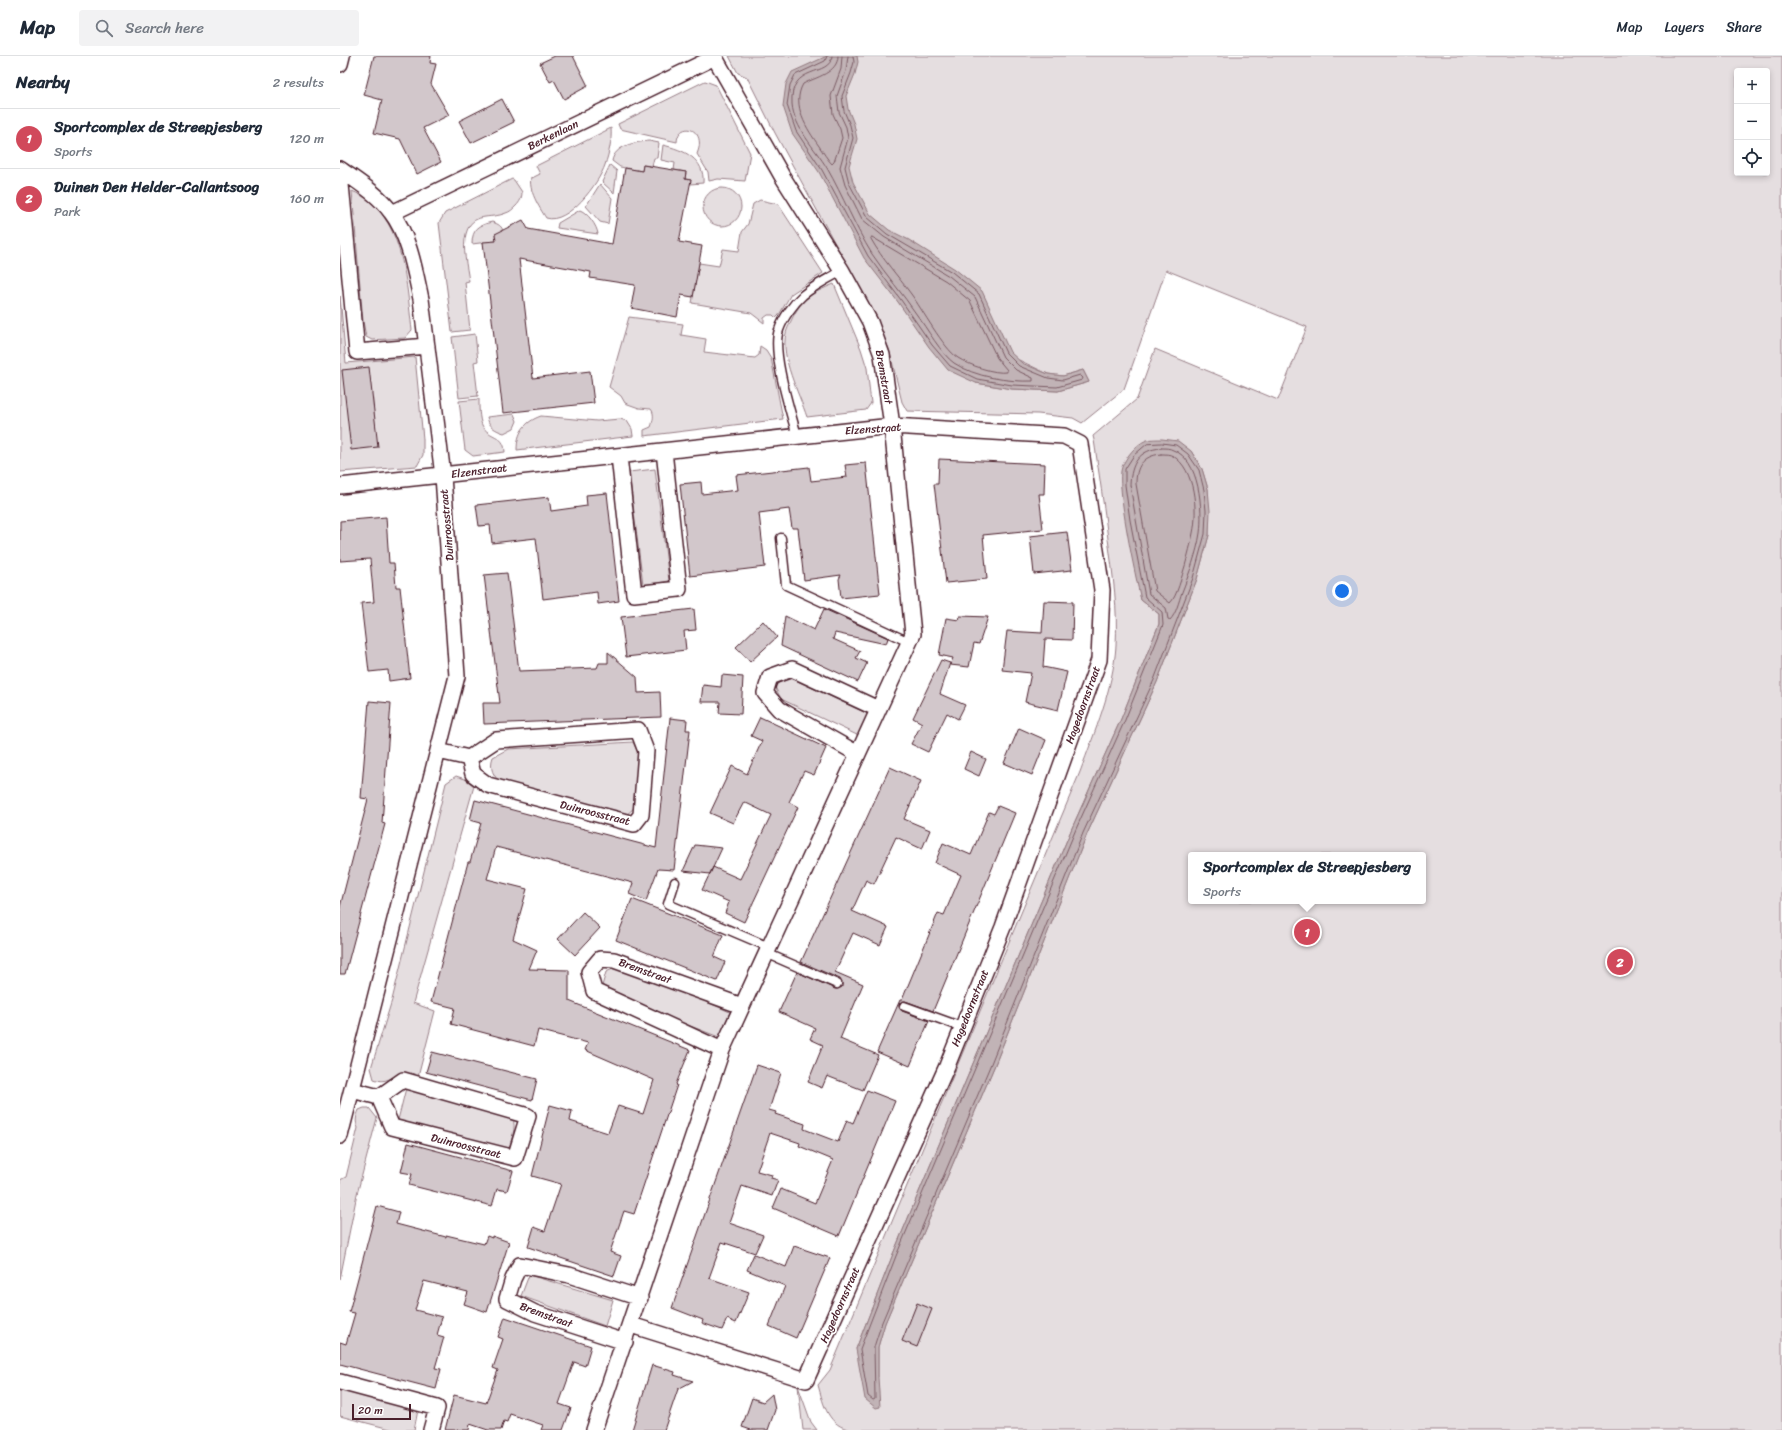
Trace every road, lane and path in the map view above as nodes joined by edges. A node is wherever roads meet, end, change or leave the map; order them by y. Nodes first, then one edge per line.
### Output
1 (342, 56) edge
2 (714, 57) edge
3 (340, 64) edge
4 (340, 169) edge
5 (340, 174) edge
6 (392, 213) junction
7 (842, 270) junction
8 (427, 346) junction
9 (892, 426) junction
10 (797, 436) junction
11 (1080, 444) joint
12 (664, 451) junction
13 (619, 456) junction
14 (443, 476) junction
15 (340, 486) edge
16 (781, 538) dead end
17 (909, 642) junction
18 (878, 709) junction
19 (438, 751) junction
20 (858, 754) junction
21 (469, 758) junction
22 (675, 882) dead end
23 (768, 950) junction
24 (837, 984) dead end
25 (742, 1006) junction
26 (904, 1006) dead end
27 (962, 1027) junction
28 (722, 1050) junction
29 (352, 1090) junction
30 (379, 1097) junction
31 (340, 1136) edge
32 (640, 1298) junction
33 (631, 1325) junction
34 (625, 1342) junction
35 (340, 1382) edge
36 (431, 1430) edge
37 (594, 1430) edge

1 - 3 street
2 - 6 street, Berkenlaan
2 - 7 street, Bremstraat
4 - 6 street, Duinroosstraat
5 - 8 street
6 - 8 street, Duinroosstraat
7 - 9 street, Bremstraat
7 - 10 lane
8 - 14 street, Duinroosstraat
9 - 10 street, Elzenstraat
9 - 11 street, Elzenstraat
9 - 17 street, Bremstraat
10 - 12 street, Elzenstraat
11 - 27 street, Hagedoornstraat
12 - 13 street, Elzenstraat
12 - 13 street
13 - 14 street, Elzenstraat
14 - 15 street, Elzenstraat
14 - 19 street, Duinroosstraat
16 - 17 lane
17 - 18 street, Bremstraat
18 - 20 street, Bremstraat
18 - 20 street
19 - 21 street
19 - 29 street, Duinroosstraat
20 - 23 street, Bremstraat
21 - 21 street, Duinroosstraat
22 - 23 lane
23 - 24 lane
23 - 25 street, Bremstraat
25 - 28 street, Bremstraat
25 - 28 street, Bremstraat
26 - 27 lane
27 - 33 street, Hagedoornstraat
28 - 32 street, Bremstraat
29 - 30 street
29 - 31 street, Duinroosstraat
30 - 30 street, Duinroosstraat
32 - 33 street, Bremstraat
32 - 34 street, Bremstraat
33 - 34 street, Bremstraat
34 - 37 street, Bremstraat
35 - 36 street

